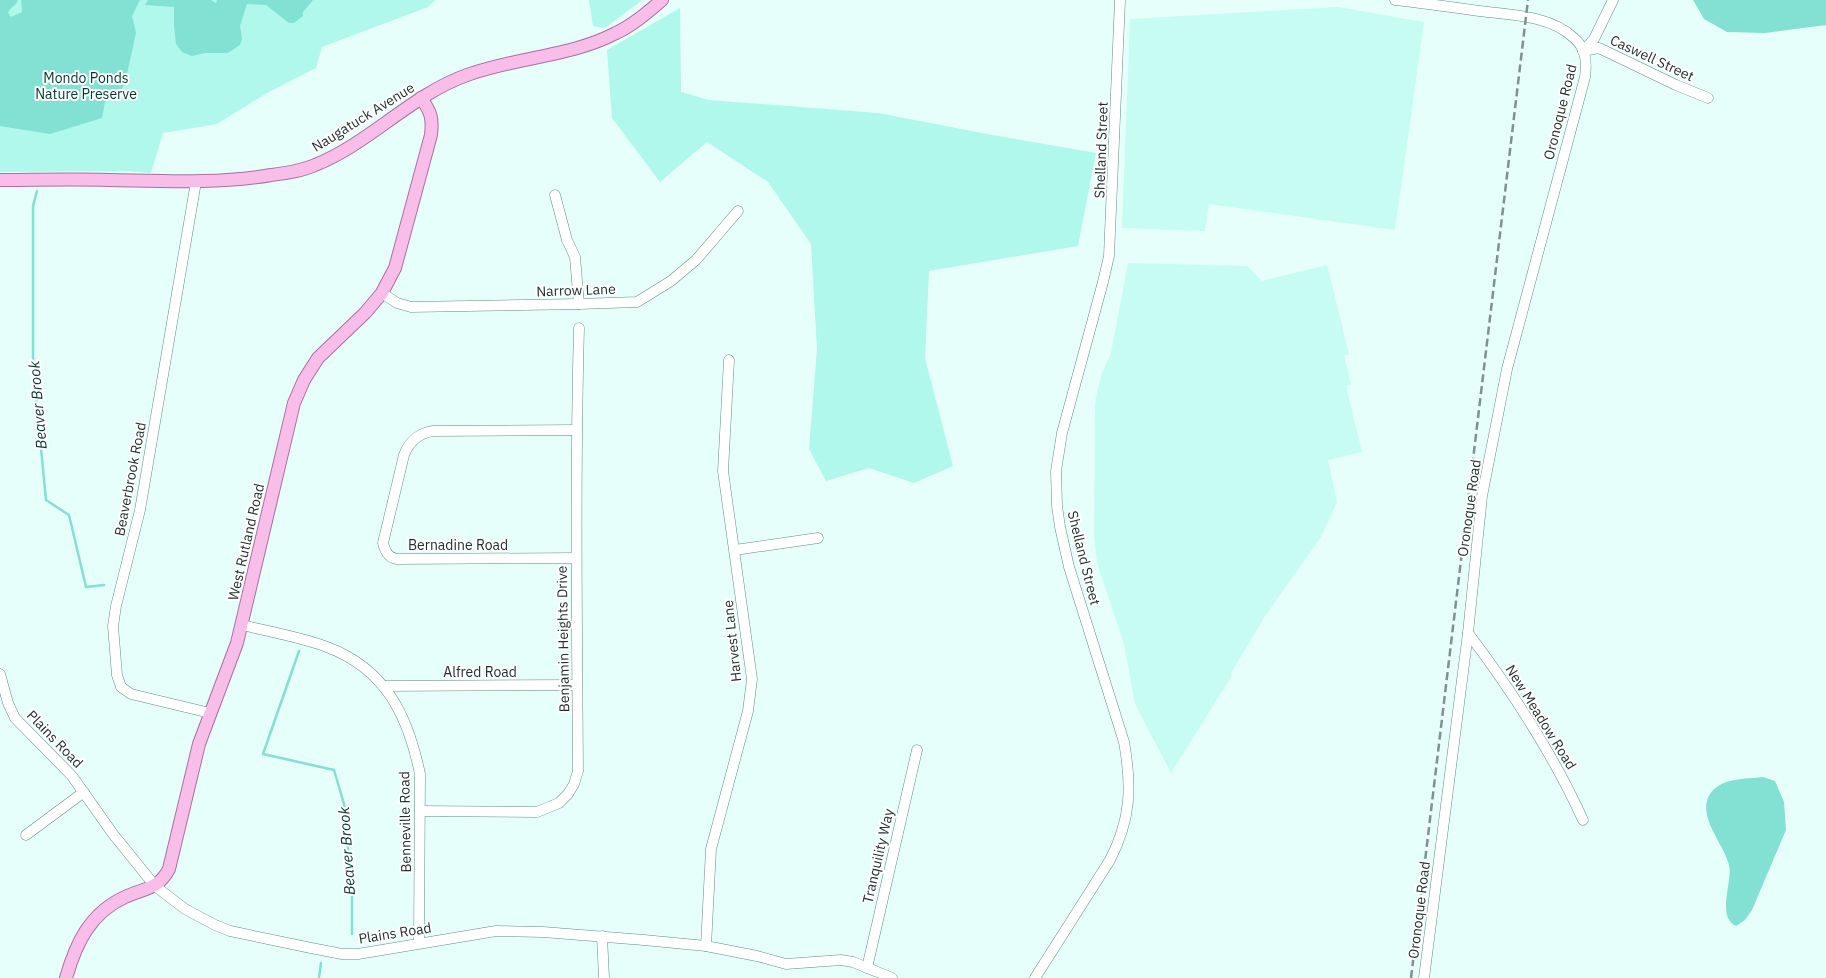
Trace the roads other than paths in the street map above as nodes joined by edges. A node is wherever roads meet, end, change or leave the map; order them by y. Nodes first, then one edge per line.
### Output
1 (662, 0) edge
2 (1120, 0) edge
3 (1395, 0) edge
4 (1613, 0) edge
5 (1583, 51) junction
6 (421, 98) junction
7 (1708, 98) dead end
8 (0, 180) edge
9 (196, 182) junction
10 (555, 195) dead end
11 (738, 211) dead end
12 (382, 293) junction
13 (579, 304) junction
14 (579, 328) dead end
15 (729, 360) dead end
16 (576, 430) junction
17 (818, 538) dead end
18 (735, 550) junction
19 (576, 558) junction
20 (242, 625) junction
21 (1468, 633) junction
22 (0, 674) edge
23 (578, 685) junction
24 (383, 686) junction
25 (4, 703) edge
26 (210, 714) junction
27 (916, 750) dead end
28 (84, 792) junction
29 (420, 811) junction
30 (1583, 820) dead end
31 (26, 835) dead end
32 (155, 886) junction
33 (602, 936) junction
34 (419, 943) junction
35 (706, 946) junction
36 (867, 968) junction
37 (66, 978) edge
38 (604, 978) edge
39 (892, 978) edge
40 (1035, 978) edge
41 (1424, 978) edge

1 - 6 main road, Naugatuck Avenue
2 - 40 street, Shelland Street
3 - 5 street
4 - 5 street
5 - 7 street, Caswell Street
5 - 21 street, Oronoque Road
6 - 9 main road, Naugatuck Avenue
6 - 12 main road, West Rutland Road
8 - 9 main road, Naugatuck Avenue
9 - 26 street, Beaverbrook Road
10 - 13 street
11 - 13 street, Narrow Lane
12 - 13 street, Narrow Lane
12 - 20 main road, West Rutland Road
14 - 16 street, Benjamin Heights Drive
15 - 18 street, Harvest Lane
16 - 19 street, Benjamin Heights Drive
16 - 19 street, Bernadine Road
17 - 18 street
18 - 35 street, Harvest Lane
19 - 23 street, Benjamin Heights Drive
20 - 24 street, Benneville Road
20 - 26 main road, West Rutland Road
21 - 30 street, New Meadow Road
21 - 41 street, Oronoque Road
22 - 25 street, Plains Road
23 - 24 street, Alfred Road
23 - 29 street, Benjamin Heights Drive
24 - 29 street, Benneville Road
25 - 28 street, Plains Road
26 - 32 main road, West Rutland Road
27 - 36 street, Tranquility Way
28 - 31 street
28 - 32 street, Plains Road
29 - 34 street, Benneville Road
32 - 34 street, Plains Road
32 - 37 main road
33 - 34 street, Plains Road
33 - 35 street, Plains Road
33 - 38 street
35 - 36 street, Plains Road
36 - 39 street, Plains Road

